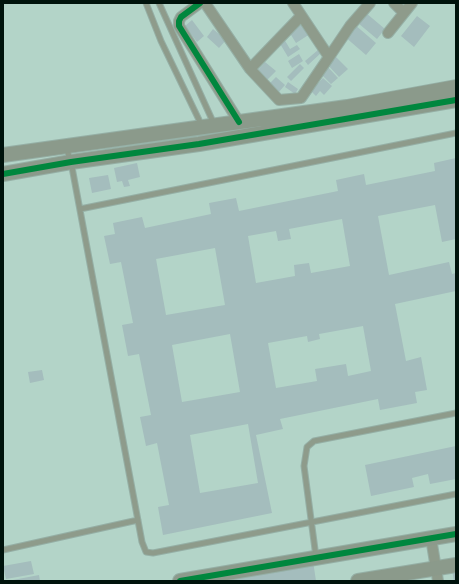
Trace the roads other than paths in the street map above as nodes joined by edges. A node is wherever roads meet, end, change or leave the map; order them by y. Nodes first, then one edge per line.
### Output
1 (146, 3) edge
2 (159, 3) edge
3 (200, 3) edge
4 (205, 3) edge
5 (293, 3) edge
6 (370, 3) edge
7 (394, 3) edge
8 (412, 3) edge
9 (404, 13) junction
10 (301, 16) junction
11 (388, 33) dead end
12 (329, 57) junction
13 (250, 69) junction
14 (456, 87) edge
15 (456, 100) edge
16 (312, 118) junction
17 (239, 122) junction
18 (208, 126) junction
19 (456, 133) edge
20 (66, 146) junction
21 (3, 155) edge
22 (71, 162) junction
23 (3, 174) edge
24 (80, 209) junction
25 (456, 413) edge
26 (456, 494) edge
27 (138, 520) junction
28 (312, 522) junction
29 (456, 534) edge
30 (431, 538) junction
31 (3, 550) edge
32 (316, 558) junction
33 (456, 565) edge
34 (437, 575) edge
35 (180, 581) edge
36 (358, 581) edge

1 - 18 lane
2 - 18 lane
3 - 17 street
4 - 13 street
5 - 10 street
6 - 12 street
7 - 9 street
8 - 9 street
9 - 11 street
10 - 12 street
10 - 13 street
12 - 13 street
14 - 16 street
15 - 16 street
16 - 17 street
16 - 22 street
17 - 18 street
18 - 20 street
19 - 24 lane
20 - 21 street
20 - 22 lane
22 - 23 street
22 - 24 lane
24 - 27 lane
25 - 28 lane
26 - 28 lane
27 - 28 lane
27 - 31 lane
28 - 32 lane
29 - 30 street
30 - 32 street
30 - 34 street
32 - 35 street
33 - 34 street
34 - 36 street

